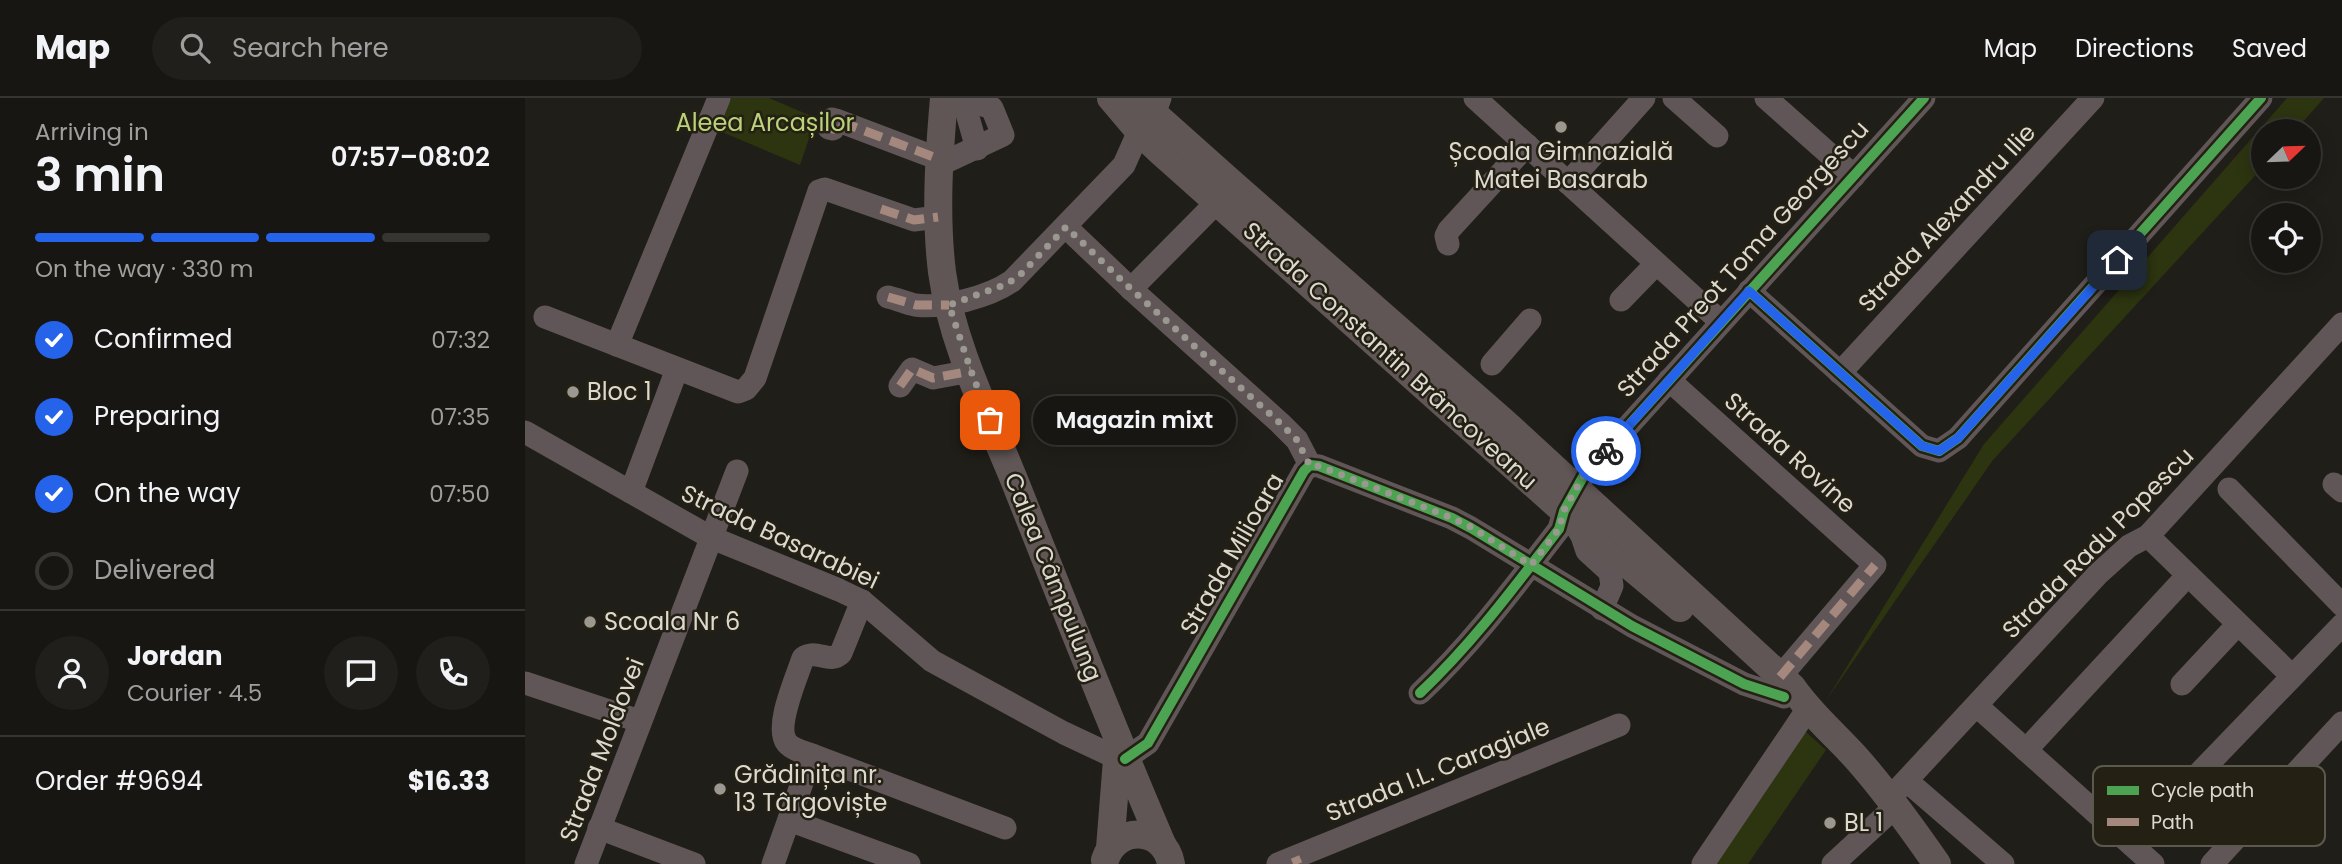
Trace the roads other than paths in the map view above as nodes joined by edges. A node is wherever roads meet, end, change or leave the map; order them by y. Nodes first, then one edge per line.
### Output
1 (719, 98) edge
2 (944, 98) edge
3 (962, 98) edge
4 (1111, 98) edge
5 (1475, 98) edge
6 (1644, 98) edge
7 (1674, 98) edge
8 (1766, 98) edge
9 (1924, 98) edge
10 (2093, 98) edge
11 (2261, 98) edge
12 (1148, 110) edge
13 (832, 119) dead end
14 (1717, 136) dead end
15 (1527, 145) junction
16 (1161, 152) junction
17 (939, 162) junction
18 (1124, 165) junction
19 (1854, 176) junction
20 (1568, 183) junction
21 (1217, 202) junction
22 (938, 217) junction
23 (1066, 227) junction
24 (1448, 244) dead end
25 (1657, 264) junction
26 (1320, 276) junction
27 (1131, 289) junction
28 (1749, 291) junction
29 (888, 297) dead end
30 (1621, 300) dead end
31 (949, 305) junction
32 (545, 317) dead end
33 (1530, 320) dead end
34 (1721, 322) junction
35 (2342, 324) edge
36 (617, 345) junction
37 (1492, 363) dead end
38 (677, 369) junction
39 (971, 371) junction
40 (1840, 373) junction
41 (1669, 380) junction
42 (900, 386) dead end
43 (525, 432) edge
44 (1310, 466) junction
45 (737, 471) dead end
46 (2229, 489) dead end
47 (631, 492) junction
48 (1569, 504) junction
49 (2148, 536) junction
50 (710, 537) junction
51 (1531, 565) junction
52 (2188, 575) junction
53 (862, 601) junction
54 (2342, 605) edge
55 (1602, 609) junction
56 (2238, 624) junction
57 (2342, 625) edge
58 (2292, 676) junction
59 (525, 683) edge
60 (2182, 684) dead end
61 (1420, 693) dead end
62 (1790, 695) junction
63 (1977, 706) junction
64 (639, 721) junction
65 (2342, 723) edge
66 (1619, 725) dead end
67 (2026, 750) junction
68 (1120, 753) junction
69 (812, 755) junction
70 (2206, 766) edge
71 (2302, 766) edge
72 (1898, 795) junction
73 (2093, 810) edge
74 (789, 820) junction
75 (599, 828) junction
76 (1005, 828) dead end
77 (2133, 846) edge
78 (2229, 846) edge
79 (1167, 854) edge
80 (1107, 856) edge
81 (1290, 862) edge
82 (586, 864) edge
83 (694, 864) edge
84 (773, 864) edge
85 (909, 864) edge
86 (1703, 864) edge
87 (1833, 864) edge
88 (1937, 864) edge
89 (2003, 864) edge
90 (2153, 864) edge
91 (2212, 864) edge

1 - 36 street
2 - 17 main road, Calea Câmpulung
3 - 17 street
4 - 12 main road, Strada Constantin Brâncoveanu
5 - 15 street
6 - 20 street
7 - 14 street
8 - 19 street
9 - 19 street, Strada Preot Toma Georgescu
10 - 40 street, Strada Alexandru Ilie
11 - 40 street
12 - 16 main road, Strada Constantin Brâncoveanu
12 - 18 street
12 - 26 main road, Strada Constantin Brâncoveanu
13 - 17 street
15 - 20 street
15 - 24 street
16 - 18 street
16 - 21 main road, Strada Constantin Brâncoveanu
17 - 22 main road, Calea Câmpulung
18 - 23 street
19 - 28 street, Strada Preot Toma Georgescu
20 - 25 street
21 - 26 main road, Strada Constantin Brâncoveanu
21 - 27 street
22 - 31 main road, Calea Câmpulung
22 - 38 street
23 - 27 street, Strada Milioara
23 - 31 street
25 - 30 street
25 - 34 street
26 - 48 main road, Strada Constantin Brâncoveanu
27 - 44 street, Strada Milioara
28 - 34 street, Strada Preot Toma Georgescu
28 - 40 street
29 - 31 street
31 - 39 main road, Calea Câmpulung
32 - 36 street
33 - 37 street
34 - 41 street, Strada Preot Toma Georgescu
35 - 49 street, Strada Radu Popescu
36 - 38 street
38 - 47 street
39 - 42 street
39 - 68 main road, Calea Câmpulung
41 - 48 street, Strada Preot Toma Georgescu
41 - 62 street, Strada Rovine
43 - 47 street, Strada Basarabiei
44 - 51 street, Strada Milioara
44 - 68 street, Strada Milioara
45 - 50 street, Strada Moldovei
46 - 54 street
47 - 50 street, Strada Basarabiei
48 - 51 street
48 - 55 street
48 - 62 main road, Strada Constantin Brâncoveanu
49 - 52 street
49 - 63 street, Strada Radu Popescu
50 - 53 street, Strada Basarabiei
50 - 64 street, Strada Moldovei
51 - 55 street, Strada Milioara
51 - 61 street
52 - 56 street
52 - 67 street
53 - 68 street, Strada Basarabiei
53 - 69 street
55 - 62 street, Strada Milioara
56 - 58 street
56 - 60 street
57 - 58 street
58 - 70 street
59 - 64 street
62 - 72 main road, Strada Constantin Brâncoveanu
62 - 86 street
63 - 67 street
63 - 72 street, Strada Radu Popescu
64 - 75 street, Strada Moldovei
65 - 71 street
66 - 81 street, Strada I.L. Caragiale
67 - 73 street
68 - 79 main road, Calea Câmpulung
68 - 80 main road
69 - 74 street
69 - 76 street
72 - 87 street, Strada Radu Popescu
72 - 88 main road, Strada Constantin Brâncoveanu
72 - 89 street, Strada Constantin Brâncoveanu
74 - 84 street
74 - 85 street
75 - 82 street, Strada Moldovei
75 - 83 street
77 - 90 street
78 - 91 street
79 - 80 main road

